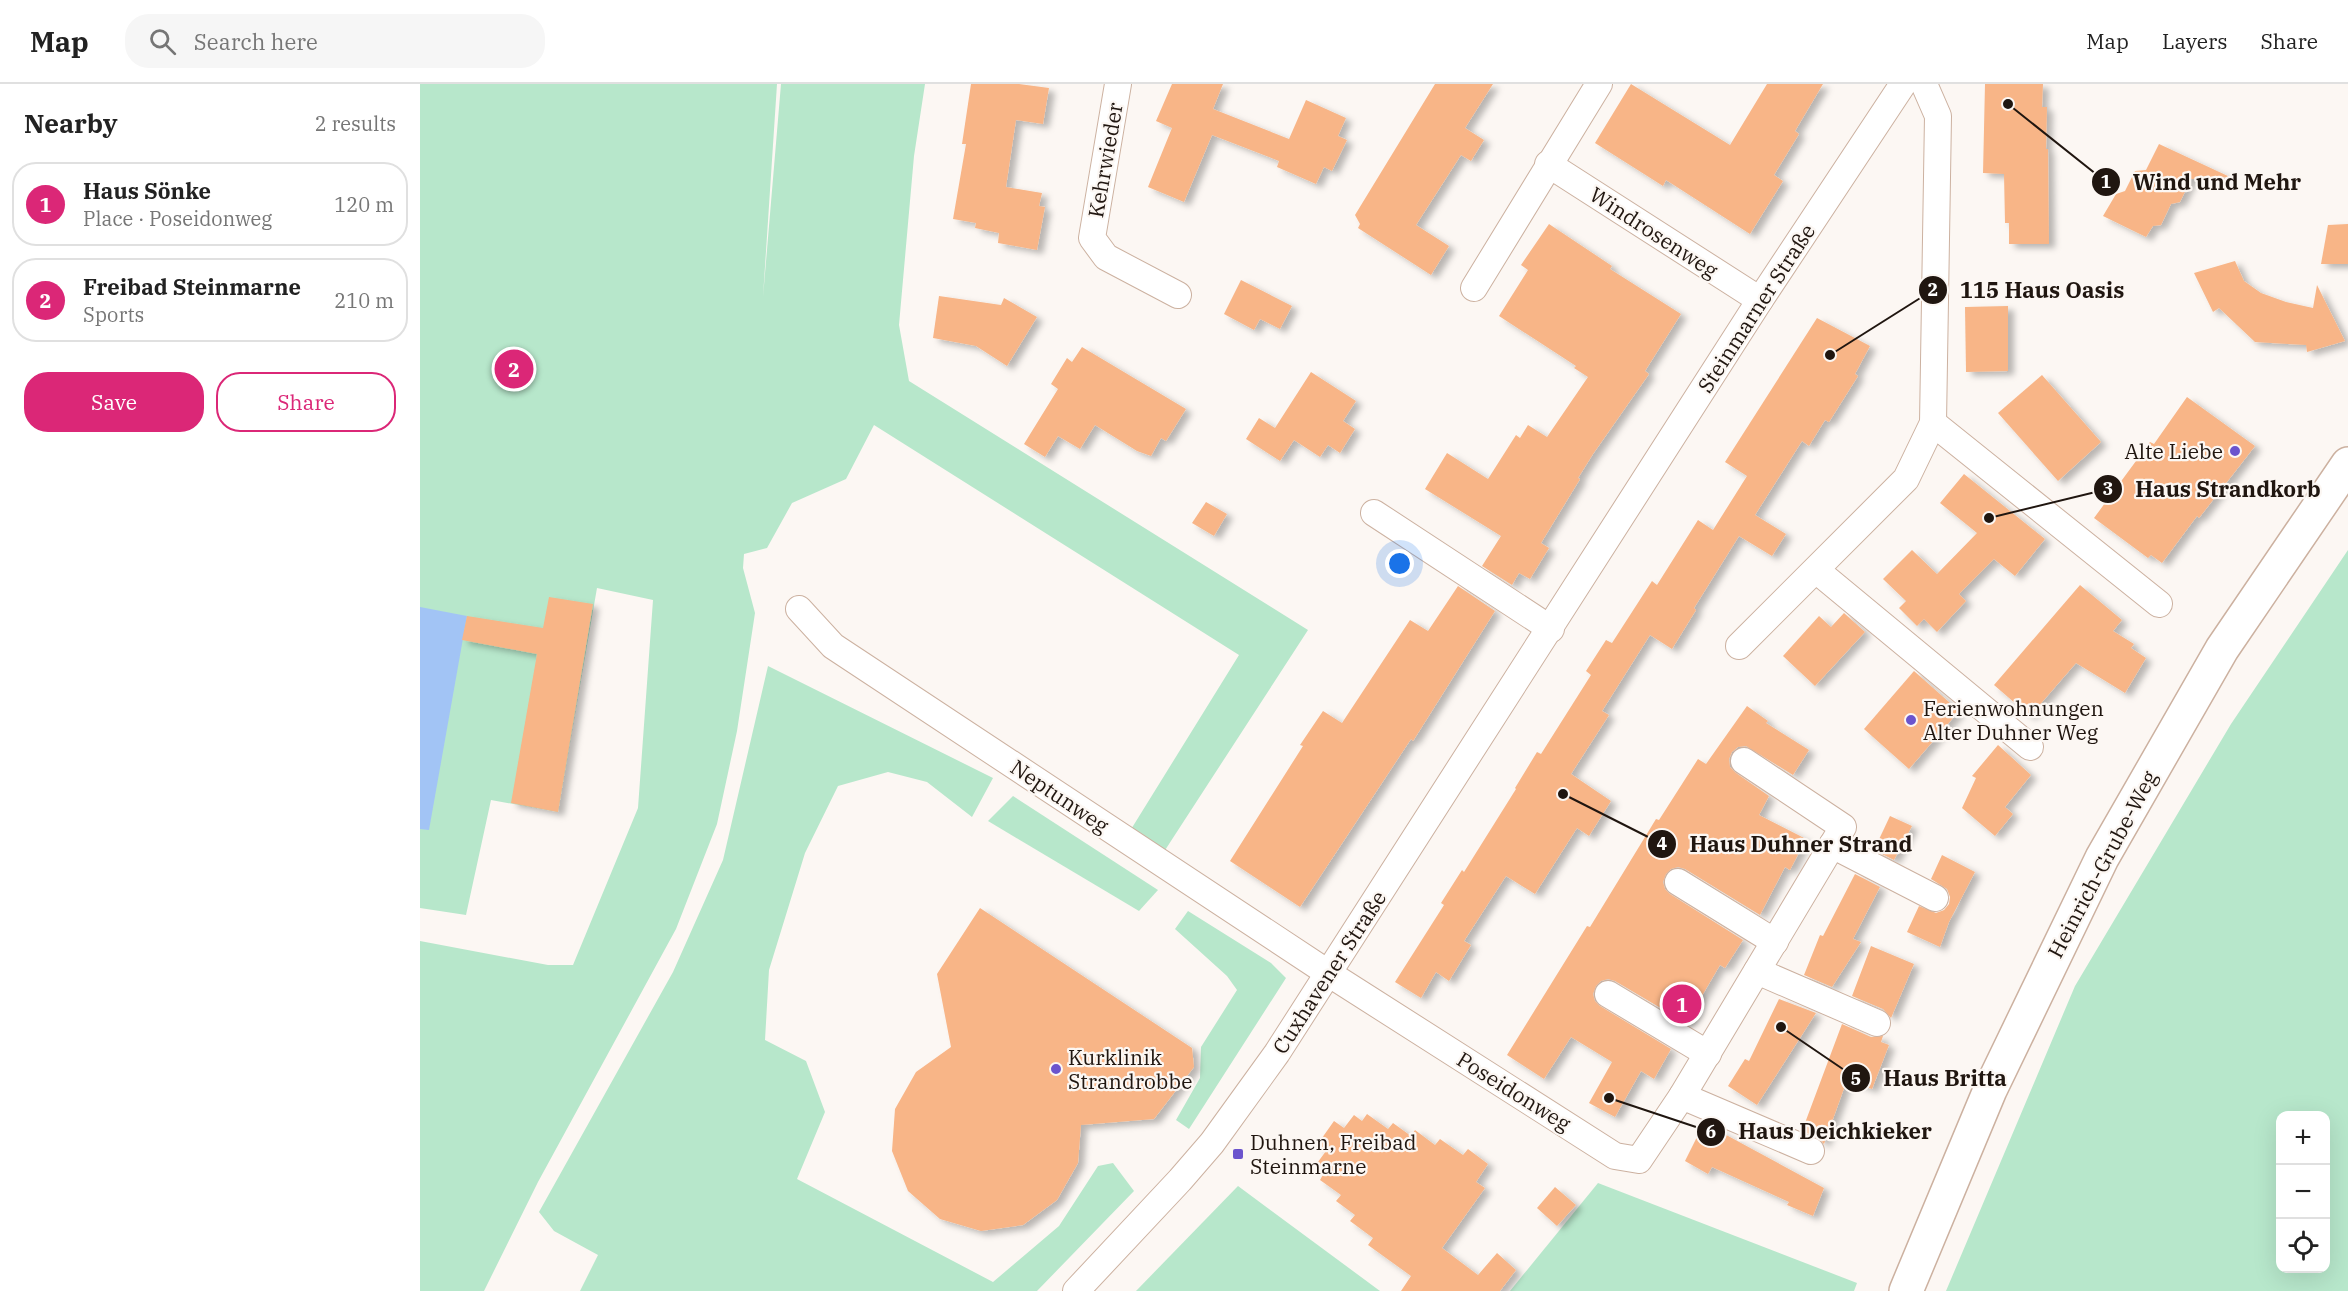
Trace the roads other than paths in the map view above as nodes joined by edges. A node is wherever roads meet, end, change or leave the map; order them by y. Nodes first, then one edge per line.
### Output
1 (1118, 84) edge
2 (1599, 84) edge
3 (1903, 84) edge
4 (1924, 84) edge
5 (1548, 164) junction
6 (1474, 288) dead end
7 (1178, 295) dead end
8 (1760, 300) junction
9 (1933, 423) junction
10 (2348, 465) edge
11 (1374, 513) dead end
12 (1611, 533) joint
13 (1816, 570) junction
14 (2158, 604) dead end
15 (799, 609) dead end
16 (1551, 629) junction
17 (1739, 646) dead end
18 (2030, 747) dead end
19 (1744, 761) dead end
20 (1832, 845) junction
21 (1678, 882) dead end
22 (1935, 898) dead end
23 (1775, 942) junction
24 (1757, 971) junction
25 (1328, 973) junction
26 (1608, 994) dead end
27 (1877, 1023) dead end
28 (1708, 1054) junction
29 (1682, 1096) junction
30 (1811, 1151) dead end
31 (1076, 1291) edge
32 (1905, 1291) edge

1 - 7 street, Kehrwieder
2 - 5 street
3 - 8 street, Steinmarner Straße
4 - 9 street
5 - 6 street
5 - 8 street, Windrosenweg
8 - 12 street, Steinmarner Straße
9 - 13 street
9 - 14 street
10 - 32 street, Heinrich-Grube-Weg
11 - 16 street
12 - 16 street, Cuxhavener Straße
13 - 17 street
13 - 18 street
15 - 25 street, Neptunweg
16 - 25 street, Cuxhavener Straße
19 - 20 street, Poseidonweg
20 - 22 street
20 - 23 street, Poseidonweg
21 - 23 street
23 - 24 street, Poseidonweg
24 - 27 street
24 - 28 street, Poseidonweg
25 - 29 street, Poseidonweg
25 - 31 street, Cuxhavener Straße
26 - 28 street
28 - 29 street, Poseidonweg
29 - 30 street

